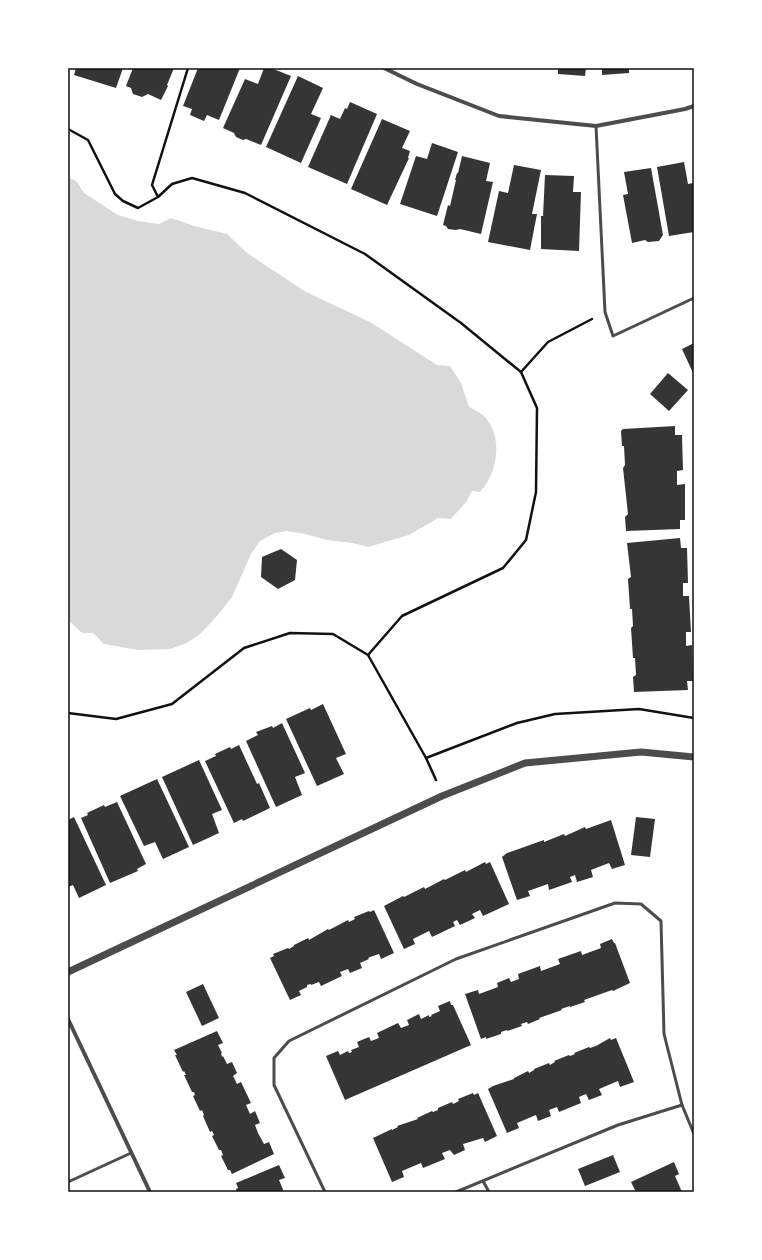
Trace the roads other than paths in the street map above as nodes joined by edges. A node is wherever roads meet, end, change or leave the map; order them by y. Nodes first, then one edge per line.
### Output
1 (384, 68) edge
2 (694, 106) edge
3 (596, 126) junction
4 (694, 298) edge
5 (694, 757) edge
6 (68, 972) edge
7 (68, 1019) edge
8 (682, 1105) junction
9 (694, 1134) edge
10 (131, 1152) junction
11 (484, 1181) junction
12 (68, 1182) edge
13 (150, 1192) edge
14 (325, 1192) edge
15 (456, 1192) edge
16 (489, 1192) edge

1 - 3 street
2 - 3 street
3 - 4 lane
5 - 6 street
7 - 10 street
8 - 9 lane
8 - 11 lane
8 - 14 lane
10 - 12 lane
10 - 13 street
11 - 15 lane
11 - 16 lane

